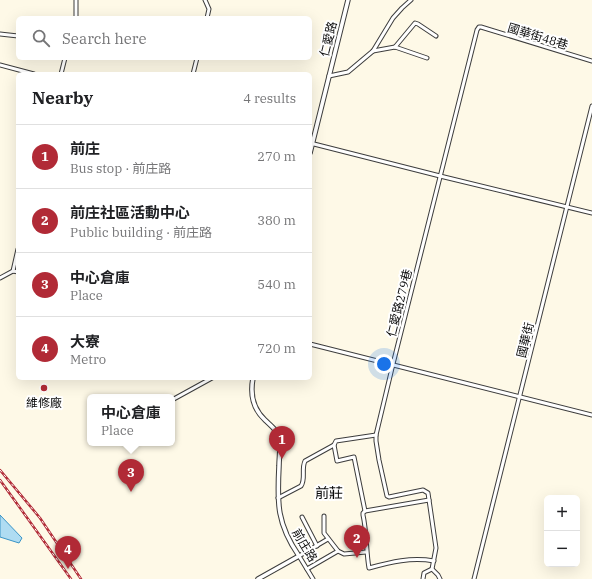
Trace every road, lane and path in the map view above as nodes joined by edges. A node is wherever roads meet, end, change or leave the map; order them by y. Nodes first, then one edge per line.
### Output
1 (76, 0) edge
2 (205, 0) edge
3 (348, 0) edge
4 (411, 0) edge
5 (76, 16) edge
6 (207, 16) edge
7 (479, 28) joint
8 (0, 34) edge
9 (16, 36) edge
10 (436, 36) dead end
11 (395, 47) junction
12 (373, 51) junction
13 (427, 58) dead end
14 (64, 60) edge
15 (196, 60) edge
16 (592, 61) edge
17 (0, 65) edge
18 (26, 72) edge
19 (62, 72) edge
20 (194, 72) edge
21 (329, 76) junction
22 (592, 106) edge
23 (312, 140) edge
24 (312, 144) edge
25 (440, 176) junction
26 (566, 206) junction
27 (592, 212) edge
28 (16, 257) edge
29 (13, 270) junction
30 (16, 271) edge
31 (0, 278) edge
32 (312, 344) edge
33 (393, 364) junction
34 (208, 380) edge
35 (253, 380) edge
36 (520, 397) junction
37 (175, 398) edge
38 (592, 415) edge
39 (376, 435) junction
40 (334, 445) junction
41 (278, 498) junction
42 (429, 500) junction
43 (365, 511) junction
44 (324, 516) dead end
45 (302, 517) dead end
46 (328, 539) junction
47 (317, 546) junction
48 (338, 551) junction
49 (366, 552) junction
50 (299, 556) junction
51 (434, 562) junction
52 (307, 569) junction
53 (432, 570) junction
54 (258, 579) edge
55 (313, 579) edge
56 (423, 579) edge
57 (440, 579) edge
58 (474, 579) edge

1 - 5 street
2 - 6 street
3 - 21 street, 仁愛路
4 - 12 street
7 - 16 street, 國華街48巷
7 - 25 street, 仁愛路279巷
8 - 9 street
10 - 11 street
11 - 12 street
11 - 13 street
12 - 21 street
14 - 19 street
15 - 20 street
17 - 18 street
21 - 23 street, 仁愛路
22 - 26 street, 國華街
24 - 25 street
25 - 26 street
25 - 33 street, 仁愛路279巷
26 - 27 street
26 - 36 street, 國華街
28 - 29 street
29 - 30 street
29 - 31 street
32 - 33 street
33 - 36 street
33 - 39 street, 仁愛路279巷
34 - 37 street
35 - 41 street, 前庄路
36 - 38 street
36 - 58 street, 國華街
39 - 40 street
39 - 42 street, 仁愛路279巷
40 - 41 street
40 - 43 street
41 - 50 street, 前庄路
42 - 43 street
42 - 51 street
43 - 49 street
44 - 46 street, 前庄路
45 - 47 street
46 - 47 street
46 - 48 street, 前庄路
47 - 50 street
48 - 49 street
48 - 52 street
49 - 51 street
50 - 52 street, 前庄路
50 - 54 street
51 - 53 street
52 - 55 street, 前庄路
53 - 56 street
53 - 57 street

